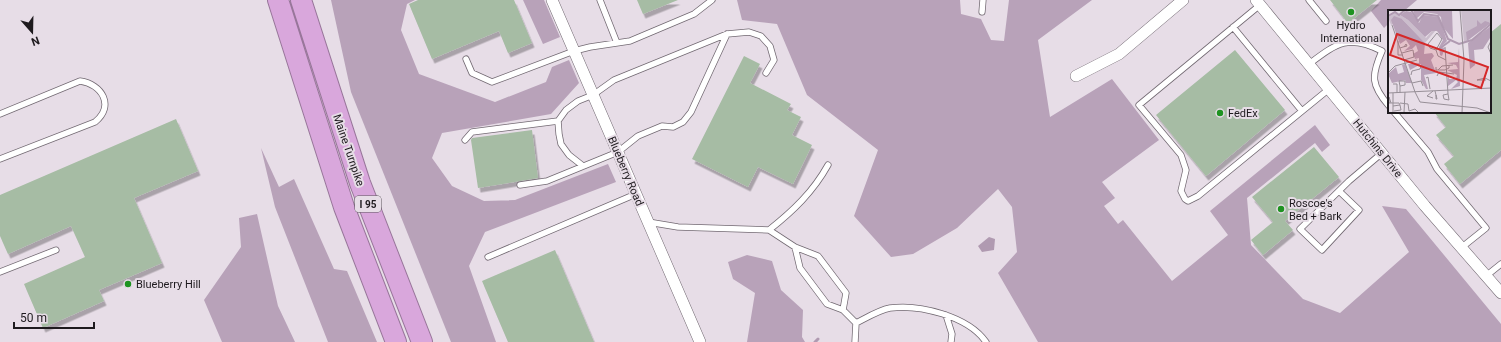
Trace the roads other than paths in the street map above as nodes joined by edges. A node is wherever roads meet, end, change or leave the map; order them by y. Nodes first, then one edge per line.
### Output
1 (278, 0) edge
2 (300, 0) edge
3 (552, 0) edge
4 (600, 0) edge
5 (712, 0) edge
6 (983, 0) edge
7 (1183, 0) edge
8 (1309, 0) edge
9 (1258, 2) edge
10 (982, 12) dead end
11 (1326, 21) dead end
12 (1233, 27) junction
13 (727, 34) junction
14 (617, 43) junction
15 (574, 51) junction
16 (466, 59) dead end
17 (1309, 64) junction
18 (766, 73) dead end
19 (1076, 76) dead end
20 (1329, 88) junction
21 (593, 95) junction
22 (1388, 105) edge
23 (1302, 111) junction
24 (1395, 113) edge
25 (0, 114) edge
26 (558, 121) junction
27 (465, 140) dead end
28 (618, 152) junction
29 (1382, 153) junction
30 (0, 159) edge
31 (583, 166) junction
32 (828, 166) dead end
33 (520, 185) dead end
34 (1339, 191) junction
35 (636, 194) junction
36 (648, 222) junction
37 (769, 230) junction
38 (795, 247) junction
39 (1461, 248) junction
40 (56, 250) dead end
41 (488, 257) dead end
42 (1501, 264) edge
43 (0, 272) edge
44 (1486, 276) junction
45 (1501, 293) edge
46 (843, 310) junction
47 (946, 315) junction
48 (856, 323) junction
49 (857, 341) edge
50 (396, 342) edge
51 (422, 342) edge
52 (700, 342) edge
53 (951, 342) edge
54 (986, 342) edge

1 - 50 highway, Maine Turnpike / I 95
2 - 51 highway, Maine Turnpike / I 95
3 - 15 street, Blueberry Road
4 - 14 lane
5 - 14 lane
6 - 10 lane
7 - 19 street
8 - 11 lane
9 - 12 lane
9 - 17 street, Hutchins Drive
12 - 23 lane
12 - 23 lane
13 - 18 lane
13 - 21 lane
13 - 28 lane
14 - 15 lane
15 - 16 lane
15 - 21 street, Blueberry Road
17 - 20 street, Hutchins Drive
17 - 22 lane
20 - 23 lane
20 - 29 street, Hutchins Drive
21 - 26 lane
21 - 28 street, Blueberry Road
24 - 39 lane
25 - 30 lane
26 - 27 lane
26 - 31 lane
28 - 31 lane
28 - 35 street, Blueberry Road
29 - 34 lane
29 - 39 street, Hutchins Drive
31 - 33 lane
32 - 37 lane
34 - 34 lane
35 - 36 street, Blueberry Road
35 - 41 lane
36 - 37 lane
36 - 52 street, Blueberry Road
37 - 38 lane
38 - 46 lane
38 - 46 lane
39 - 44 street, Hutchins Drive
40 - 43 lane
42 - 44 lane
44 - 45 street, Hutchins Drive
46 - 48 lane
47 - 48 lane
47 - 53 lane
47 - 54 lane
48 - 49 lane

